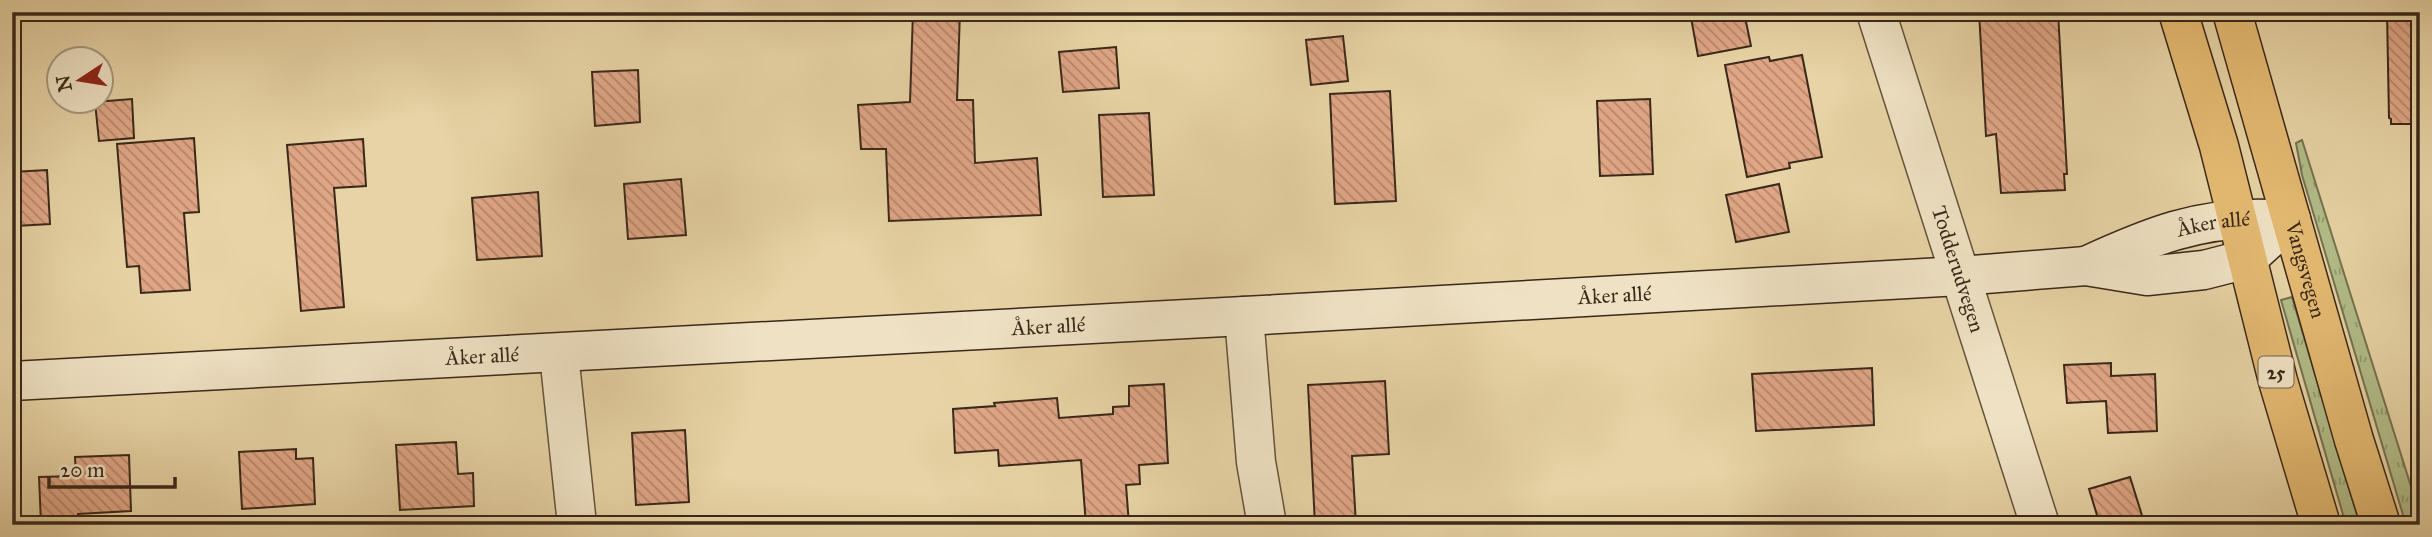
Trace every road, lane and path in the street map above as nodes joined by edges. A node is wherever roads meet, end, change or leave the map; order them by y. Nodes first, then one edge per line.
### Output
1 (1876, 12) edge
2 (2178, 12) edge
3 (2232, 12) edge
4 (2237, 217) junction
5 (2291, 219) junction
6 (2247, 259) junction
7 (2086, 266) junction
8 (1960, 276) junction
9 (1244, 316) junction
10 (559, 354) junction
11 (12, 381) edge
12 (577, 525) edge
13 (1267, 525) edge
14 (2040, 525) edge
15 (2321, 525) edge
16 (2381, 525) edge

1 - 8 street, Todderudvegen
2 - 4 highway, 25
3 - 5 highway, Vangsvegen
4 - 5 street, Åker allé
4 - 6 highway, 25
4 - 7 street, Åker allé
5 - 6 street, Åker allé
5 - 16 highway, Vangsvegen
6 - 7 street, Åker allé
6 - 15 highway, 25
7 - 8 street, Åker allé
8 - 9 street, Åker allé
8 - 14 street, Todderudvegen
9 - 10 street, Åker allé
9 - 13 street
10 - 11 street, Åker allé
10 - 12 street

